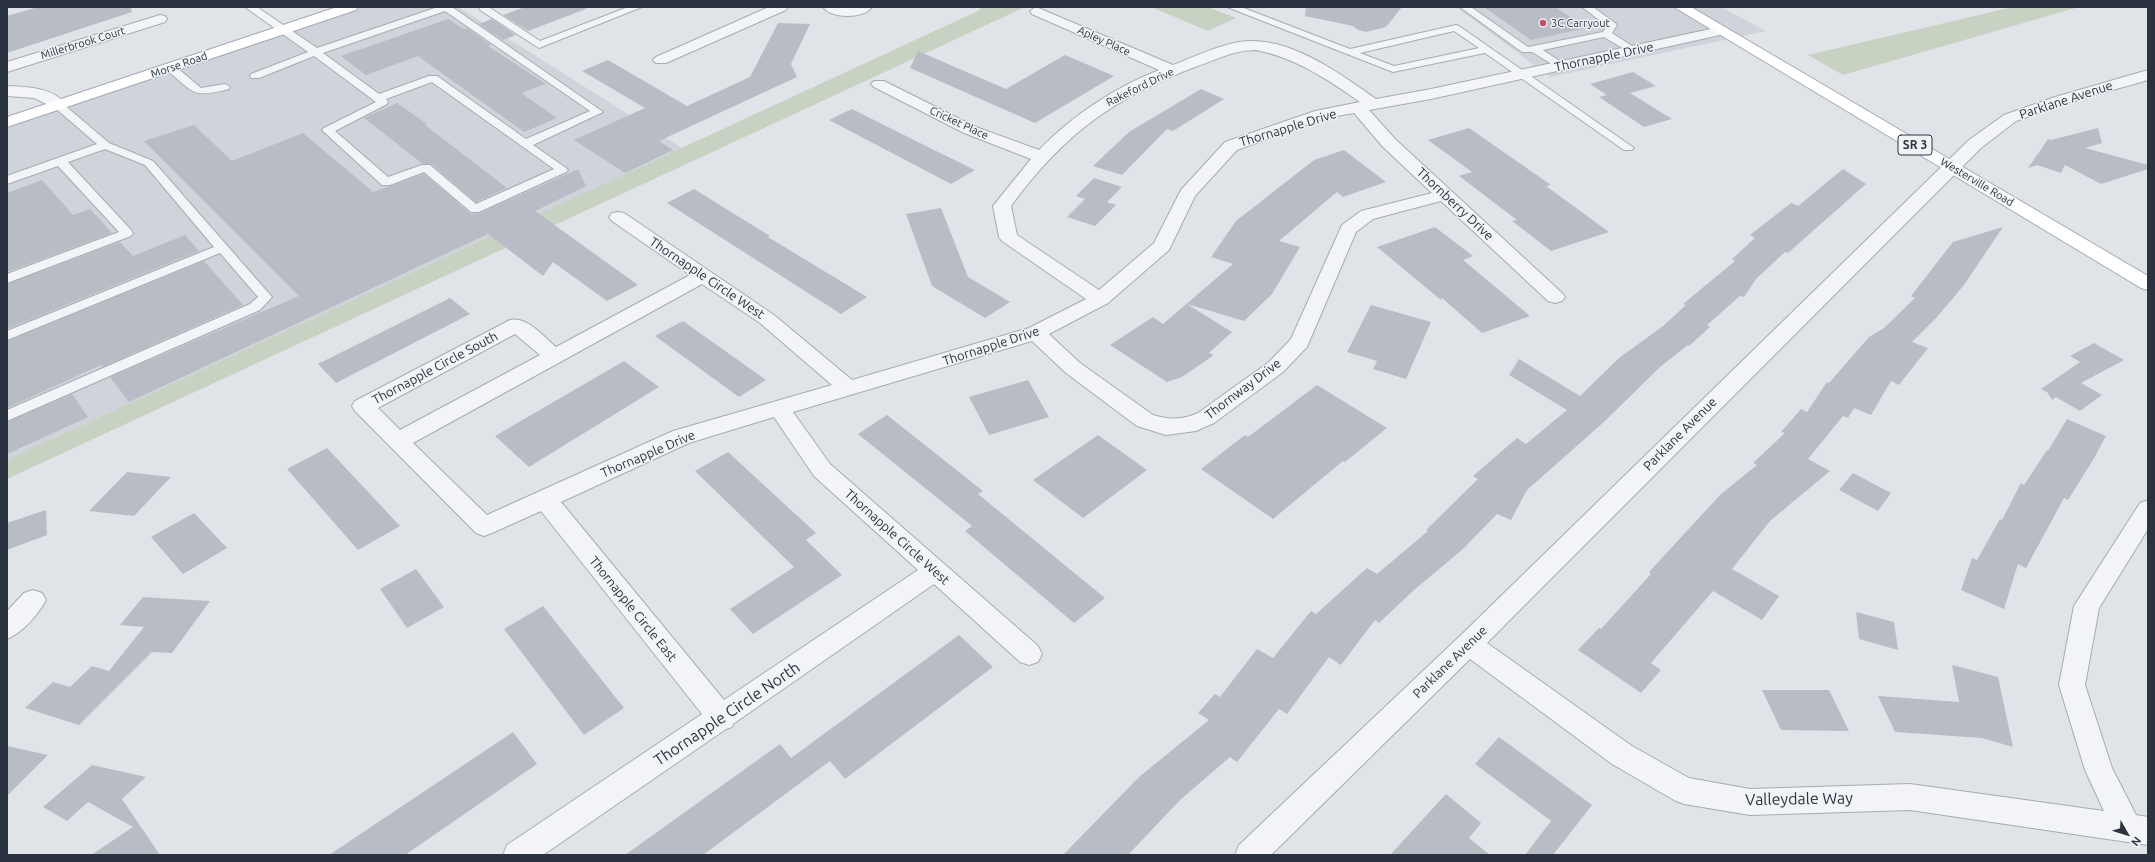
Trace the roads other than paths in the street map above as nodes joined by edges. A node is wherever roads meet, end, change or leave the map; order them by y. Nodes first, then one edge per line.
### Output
1 (250, 7) edge
2 (351, 7) edge
3 (447, 7) edge
4 (486, 7) edge
5 (637, 7) edge
6 (781, 7) edge
7 (830, 7) edge
8 (865, 7) edge
9 (1232, 7) edge
10 (1466, 7) edge
11 (1587, 7) edge
12 (1681, 7) edge
13 (331, 10) edge
14 (1037, 11) dead end
15 (160, 20) dead end
16 (284, 30) junction
17 (1720, 31) junction
18 (1606, 34) junction
19 (1535, 49) junction
20 (1486, 50) junction
21 (1634, 50) junction
22 (316, 52) junction
23 (1349, 52) junction
24 (660, 60) dead end
25 (1560, 66) junction
26 (7, 67) edge
27 (171, 68) junction
28 (1171, 70) junction
29 (1524, 74) junction
30 (2148, 75) edge
31 (255, 76) dead end
32 (879, 84) dead end
33 (225, 87) dead end
34 (7, 91) edge
35 (378, 98) junction
36 (58, 106) junction
37 (1366, 106) junction
38 (7, 122) edge
39 (525, 144) junction
40 (105, 145) junction
41 (1628, 148) dead end
42 (1042, 157) junction
43 (60, 161) junction
44 (1952, 167) junction
45 (7, 180) edge
46 (1444, 195) junction
47 (618, 217) dead end
48 (222, 248) junction
49 (704, 275) junction
50 (7, 279) edge
51 (2148, 284) edge
52 (1555, 297) dead end
53 (1101, 299) junction
54 (1036, 333) junction
55 (7, 336) edge
56 (554, 356) junction
57 (848, 388) junction
58 (779, 408) junction
59 (7, 416) edge
60 (398, 441) junction
61 (545, 499) junction
62 (2148, 509) edge
63 (936, 572) junction
64 (33, 600) dead end
65 (7, 628) edge
66 (1469, 644) junction
67 (1029, 654) dead end
68 (722, 718) junction
69 (2138, 830) edge
70 (518, 855) edge
71 (1250, 855) edge

1 - 16 lane
2 - 13 main road, Morse Road
3 - 22 lane
3 - 39 lane
4 - 5 lane
6 - 24 street
7 - 8 street
9 - 23 lane
10 - 19 lane
11 - 18 lane
12 - 17 main road, Westerville Road / SR 3
13 - 16 main road, Morse Road
14 - 28 street, Apley Place
15 - 26 street, Millerbrook Court
16 - 22 lane
16 - 27 main road, Morse Road
17 - 21 street, Thornapple Drive
17 - 44 main road, Westerville Road / SR 3
18 - 19 lane
18 - 21 lane
19 - 25 lane
20 - 23 lane
20 - 23 lane
20 - 29 lane
21 - 25 street, Thornapple Drive
22 - 31 lane
22 - 35 lane
25 - 29 street, Thornapple Drive
27 - 33 lane
27 - 36 main road, Morse Road
28 - 37 street, Rakeford Drive
28 - 42 street, Rakeford Drive
29 - 37 street, Thornapple Drive
29 - 41 lane
30 - 44 street, Parklane Avenue
32 - 42 street, Cricket Place
34 - 36 street
35 - 39 lane
35 - 39 lane
36 - 38 main road, Morse Road
36 - 40 lane
37 - 46 street, Thornberry Drive
37 - 53 street, Thornapple Drive
40 - 43 lane
40 - 48 lane
42 - 53 street, Rakeford Drive
43 - 45 lane
43 - 50 lane
44 - 51 main road, Westerville Road / SR 3
44 - 66 street, Parklane Avenue
46 - 52 street, Thornberry Drive
46 - 54 street, Thornway Drive
47 - 49 street, Thornapple Circle West
48 - 55 lane
48 - 59 lane
49 - 56 street
49 - 57 street, Thornapple Circle West
53 - 54 street, Thornapple Drive
54 - 57 street, Thornapple Drive
56 - 60 street
56 - 60 street, Thornapple Circle South
57 - 58 street, Thornapple Drive
58 - 61 street, Thornapple Drive
58 - 63 street, Thornapple Circle West
60 - 61 street, Thornapple Drive
61 - 68 street, Thornapple Circle East
62 - 69 street
63 - 67 street, Thornapple Circle West
63 - 68 street, Thornapple Circle North
64 - 65 street
66 - 69 street, Valleydale Way
66 - 71 street, Parklane Avenue
68 - 70 street, Thornapple Circle North

